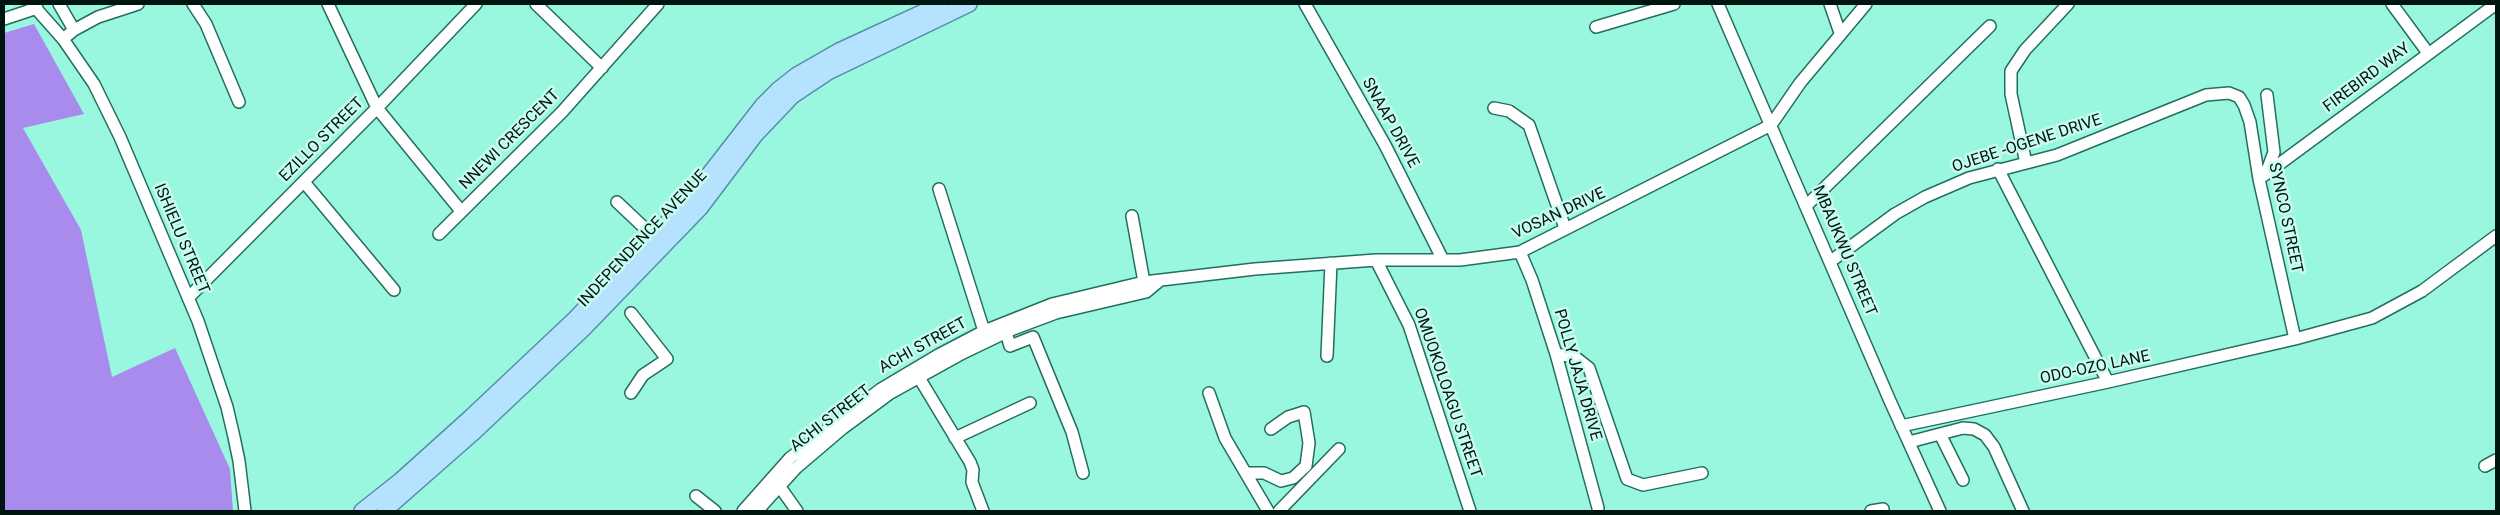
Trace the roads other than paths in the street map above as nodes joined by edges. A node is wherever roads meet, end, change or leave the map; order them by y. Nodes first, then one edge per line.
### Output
1 (58, 4) edge
2 (138, 4) edge
3 (193, 4) edge
4 (328, 4) edge
5 (476, 4) edge
6 (536, 4) edge
7 (658, 4) edge
8 (941, 4) edge
9 (969, 4) edge
10 (1305, 4) edge
11 (1674, 4) edge
12 (1718, 4) edge
13 (1830, 4) edge
14 (1866, 4) edge
15 (2068, 4) edge
16 (2392, 4) edge
17 (2496, 4) edge
18 (35, 6) edge
19 (4, 19) edge
20 (1990, 26) dead end
21 (1596, 27) dead end
22 (74, 30) junction
23 (1840, 33) junction
24 (63, 39) junction
25 (2428, 53) junction
26 (842, 57) junction
27 (602, 68) junction
28 (2267, 95) dead end
29 (239, 102) dead end
30 (2244, 104) joint
31 (377, 108) junction
32 (1494, 108) dead end
33 (1771, 125) junction
34 (2026, 163) junction
35 (1998, 169) junction
36 (2263, 175) junction
37 (304, 182) junction
38 (939, 189) dead end
39 (617, 202) dead end
40 (695, 203) junction
41 (1807, 205) junction
42 (461, 211) junction
43 (1132, 216) dead end
44 (1565, 228) junction
45 (439, 234) dead end
46 (2496, 236) edge
47 (654, 237) junction
48 (1520, 252) junction
49 (1376, 260) junction
50 (1443, 260) junction
51 (1332, 262) junction
52 (1831, 262) junction
53 (1144, 282) junction
54 (1158, 282) junction
55 (394, 290) dead end
56 (188, 298) junction
57 (631, 313) dead end
58 (579, 324) junction
59 (984, 331) junction
60 (1006, 332) junction
61 (2295, 339) junction
62 (1556, 354) junction
63 (1327, 356) dead end
64 (916, 373) junction
65 (2108, 382) junction
66 (1209, 393) dead end
67 (631, 394) dead end
68 (1030, 403) dead end
69 (1901, 426) junction
70 (1271, 428) dead end
71 (1940, 434) junction
72 (955, 438) junction
73 (1909, 442) junction
74 (1339, 449) dead end
75 (2496, 460) edge
76 (2485, 466) dead end
77 (1083, 473) dead end
78 (1247, 473) junction
79 (1702, 473) dead end
80 (776, 480) junction
81 (1962, 480) dead end
82 (696, 496) dead end
83 (1598, 508) dead end
84 (1883, 509) dead end
85 (244, 511) edge
86 (362, 511) edge
87 (384, 511) edge
88 (715, 511) edge
89 (743, 511) edge
90 (756, 511) edge
91 (797, 511) edge
92 (983, 511) edge
93 (1268, 511) edge
94 (1279, 511) edge
95 (1470, 511) edge
96 (1871, 511) edge
97 (1940, 511) edge
98 (2023, 511) edge

1 - 22 street
2 - 22 street
3 - 29 street
4 - 31 street
5 - 31 street, EZILLO STREET
6 - 27 street
7 - 27 street, NNEWI CRESCENT
8 - 26 main road, INDEPENDENCE AVENUE
9 - 26 main road, INDEPENDENCE AVENUE
10 - 50 street, SNAAP DRIVE
11 - 21 street
12 - 33 street, MBAUKWU STREET
13 - 23 street
14 - 23 street, VOSAN DRIVE
15 - 34 street
16 - 25 street
17 - 25 street, FIREBIRD WAY
18 - 19 street
18 - 24 street, ISHIELU STREET
20 - 41 street
22 - 24 street
23 - 33 street, VOSAN DRIVE
24 - 56 street, ISHIELU STREET
25 - 36 street, FIREBIRD WAY
26 - 40 main road, INDEPENDENCE AVENUE
27 - 42 street, NNEWI CRESCENT
28 - 36 street
30 - 34 street, OJEBE -OGENE DRIVE
30 - 36 street, SYNCO STREET
31 - 37 street, EZILLO STREET
31 - 42 street
32 - 44 street
33 - 41 street, MBAUKWU STREET
33 - 44 street, VOSAN DRIVE
34 - 35 street, OJEBE -OGENE DRIVE
35 - 52 street, OJEBE -OGENE DRIVE
35 - 65 street
36 - 61 street, SYNCO STREET
37 - 55 street
37 - 56 street, EZILLO STREET
38 - 59 street
39 - 47 street
40 - 47 main road, INDEPENDENCE AVENUE
40 - 58 main road, INDEPENDENCE AVENUE
41 - 52 street, MBAUKWU STREET
42 - 45 street, NNEWI CRESCENT
43 - 53 street
44 - 48 street, VOSAN DRIVE
46 - 61 street, ODO-OZO LANE
47 - 58 main road, INDEPENDENCE AVENUE
48 - 50 street, VOSAN DRIVE
48 - 62 street, POLLY JAJA DRIVE
49 - 50 street, VOSAN DRIVE
49 - 51 street, VOSAN DRIVE
49 - 95 street, OMUOKOLOAGU STREET
51 - 54 street, VOSAN DRIVE
51 - 63 street
52 - 69 street, MBAUKWU STREET
53 - 54 street, ACHI STREET
53 - 59 street, ACHI STREET
54 - 60 street, ACHI STREET
56 - 85 street, ISHIELU STREET
57 - 67 street
58 - 86 main road, INDEPENDENCE AVENUE
58 - 87 main road, INDEPENDENCE AVENUE
59 - 64 street, ACHI STREET
60 - 64 street, ACHI STREET
60 - 77 street
61 - 65 street, ODO-OZO LANE
62 - 79 street
62 - 83 street, POLLY JAJA DRIVE
64 - 72 street
64 - 80 street, ACHI STREET
65 - 69 street, ODO-OZO LANE
66 - 78 street
68 - 72 street
69 - 73 street, MBAUKWU STREET
70 - 78 street
71 - 73 street
71 - 81 street
71 - 98 street
72 - 92 street
73 - 97 street, MBAUKWU STREET
74 - 94 street
75 - 76 street
78 - 93 street
80 - 89 street
80 - 90 street, ACHI STREET
80 - 91 street
82 - 88 street
84 - 96 street

